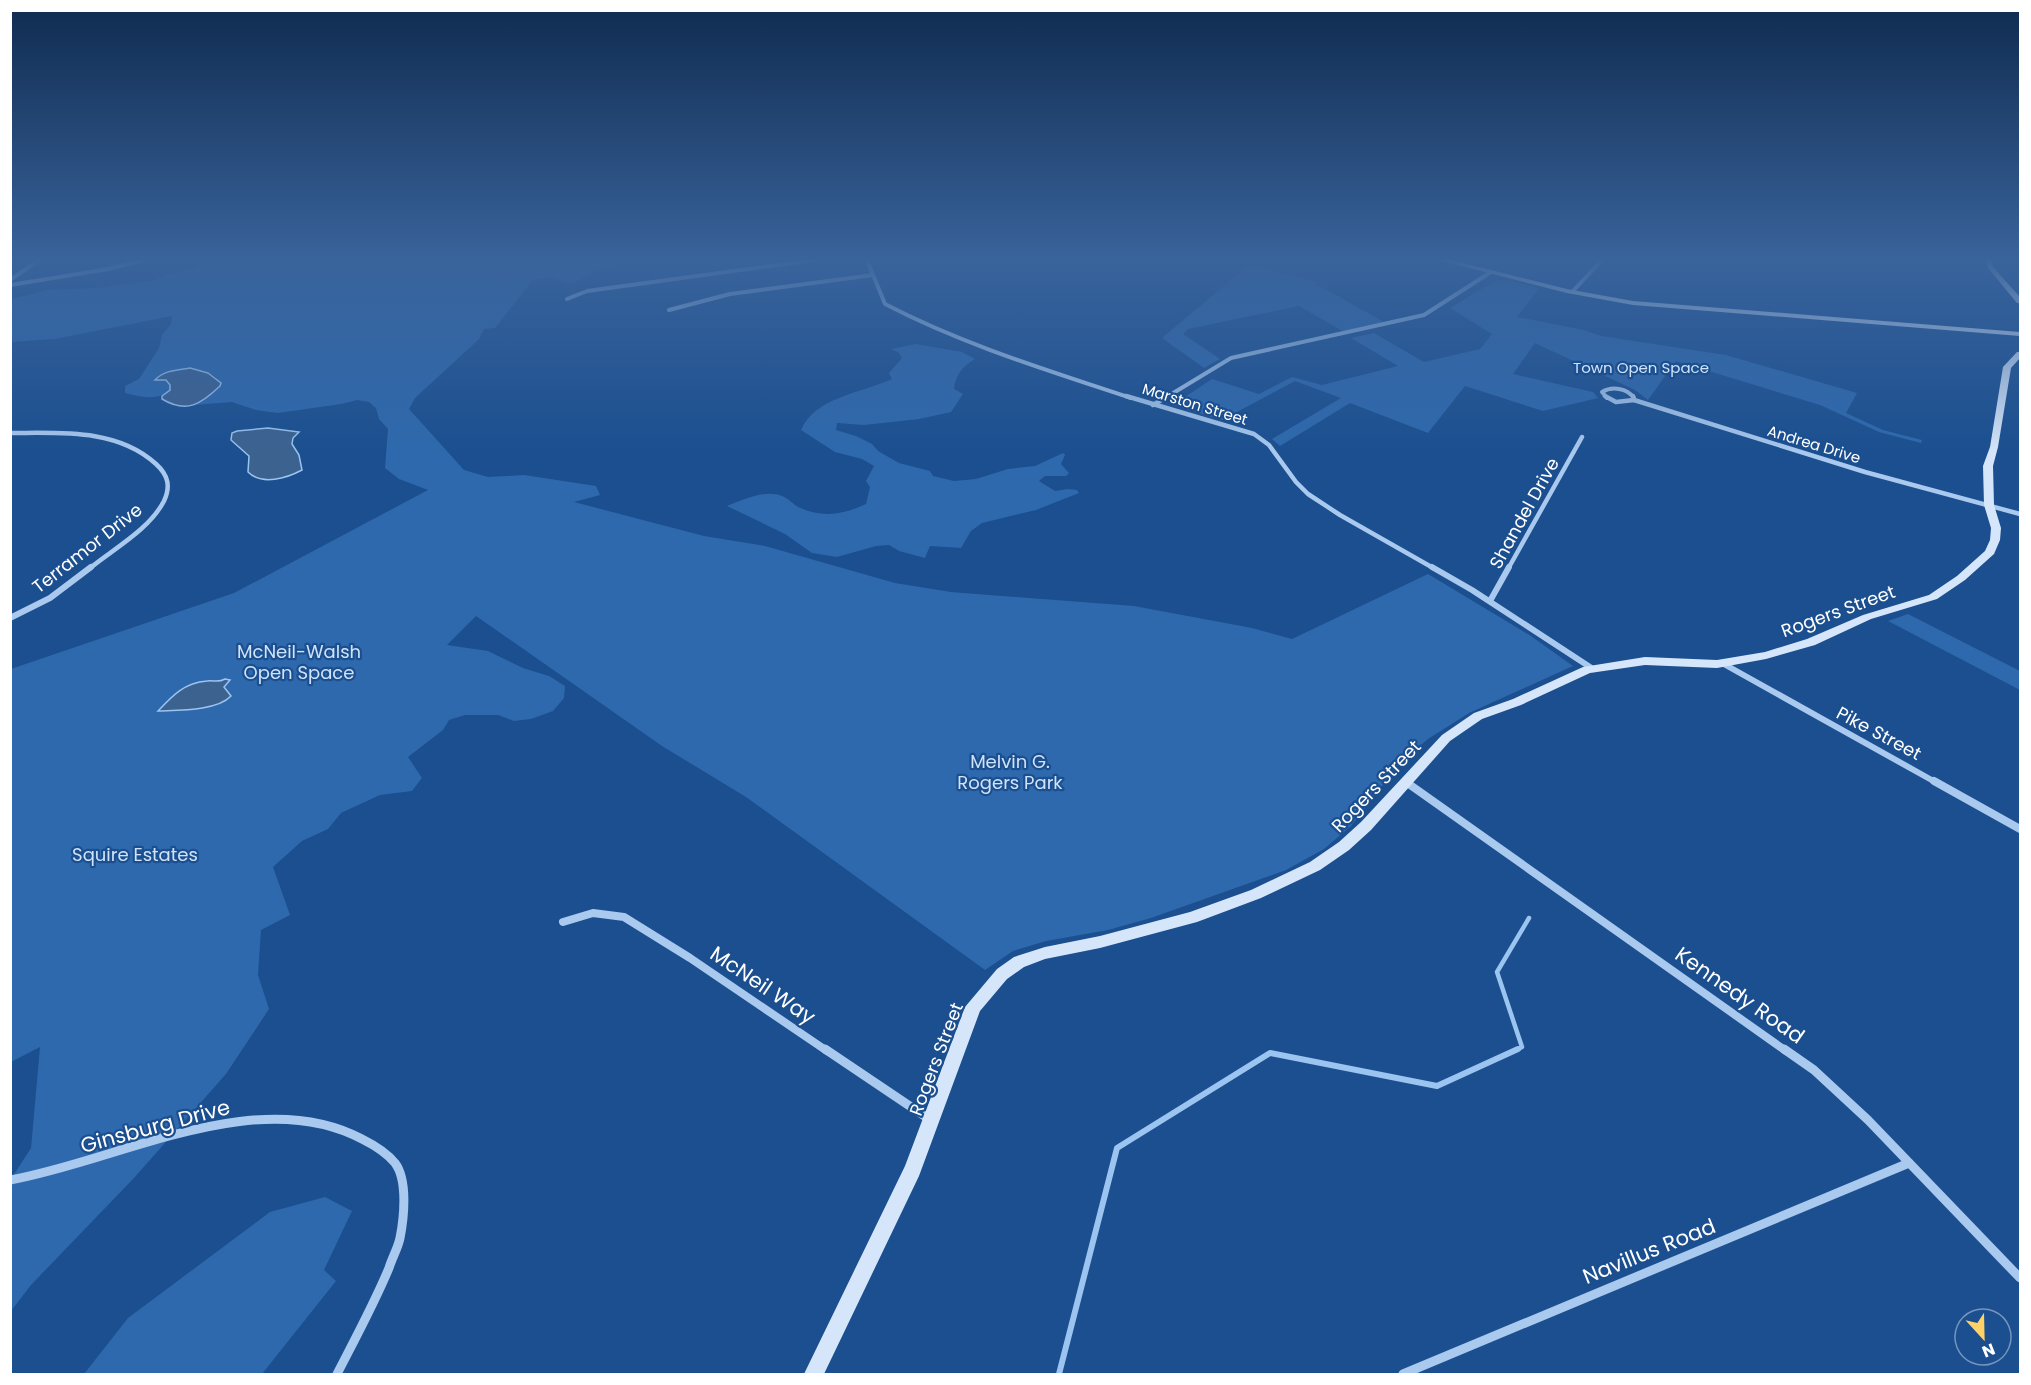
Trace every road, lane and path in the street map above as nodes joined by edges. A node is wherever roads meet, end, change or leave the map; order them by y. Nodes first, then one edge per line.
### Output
1 (925, 325) edge
2 (1381, 325) edge
3 (1900, 325) edge
4 (2020, 334) edge
5 (2020, 354) edge
6 (1634, 400) junction
7 (1153, 405) junction
8 (10, 433) edge
9 (1582, 437) dead end
10 (1989, 505) junction
11 (2020, 514) edge
12 (1490, 601) junction
13 (10, 618) edge
14 (1722, 663) junction
15 (1593, 669) junction
16 (1406, 782) junction
17 (2020, 829) edge
18 (563, 922) dead end
19 (931, 1120) junction
20 (1909, 1163) junction
21 (10, 1180) edge
22 (2020, 1278) edge
23 (337, 1374) edge
24 (814, 1374) edge
25 (1404, 1374) edge

1 - 7 street, Marston Street
2 - 7 street
3 - 4 street
5 - 10 street, Rogers Street
6 - 6 street, Andrea Drive
6 - 10 street, Andrea Drive
7 - 12 street, Marston Street
8 - 13 street, Terramor Drive
9 - 12 street, Shandel Drive
10 - 11 street, Andrea Drive
10 - 14 street, Rogers Street
12 - 15 street, Marston Street
14 - 15 street, Rogers Street
14 - 17 street, Pike Street
15 - 16 street, Rogers Street
16 - 19 street, Rogers Street
16 - 20 street, Kennedy Road
18 - 19 street, McNeil Way
19 - 24 street, Rogers Street
20 - 22 street, Kennedy Road
20 - 25 street, Navillus Road
21 - 23 street, Ginsburg Drive

